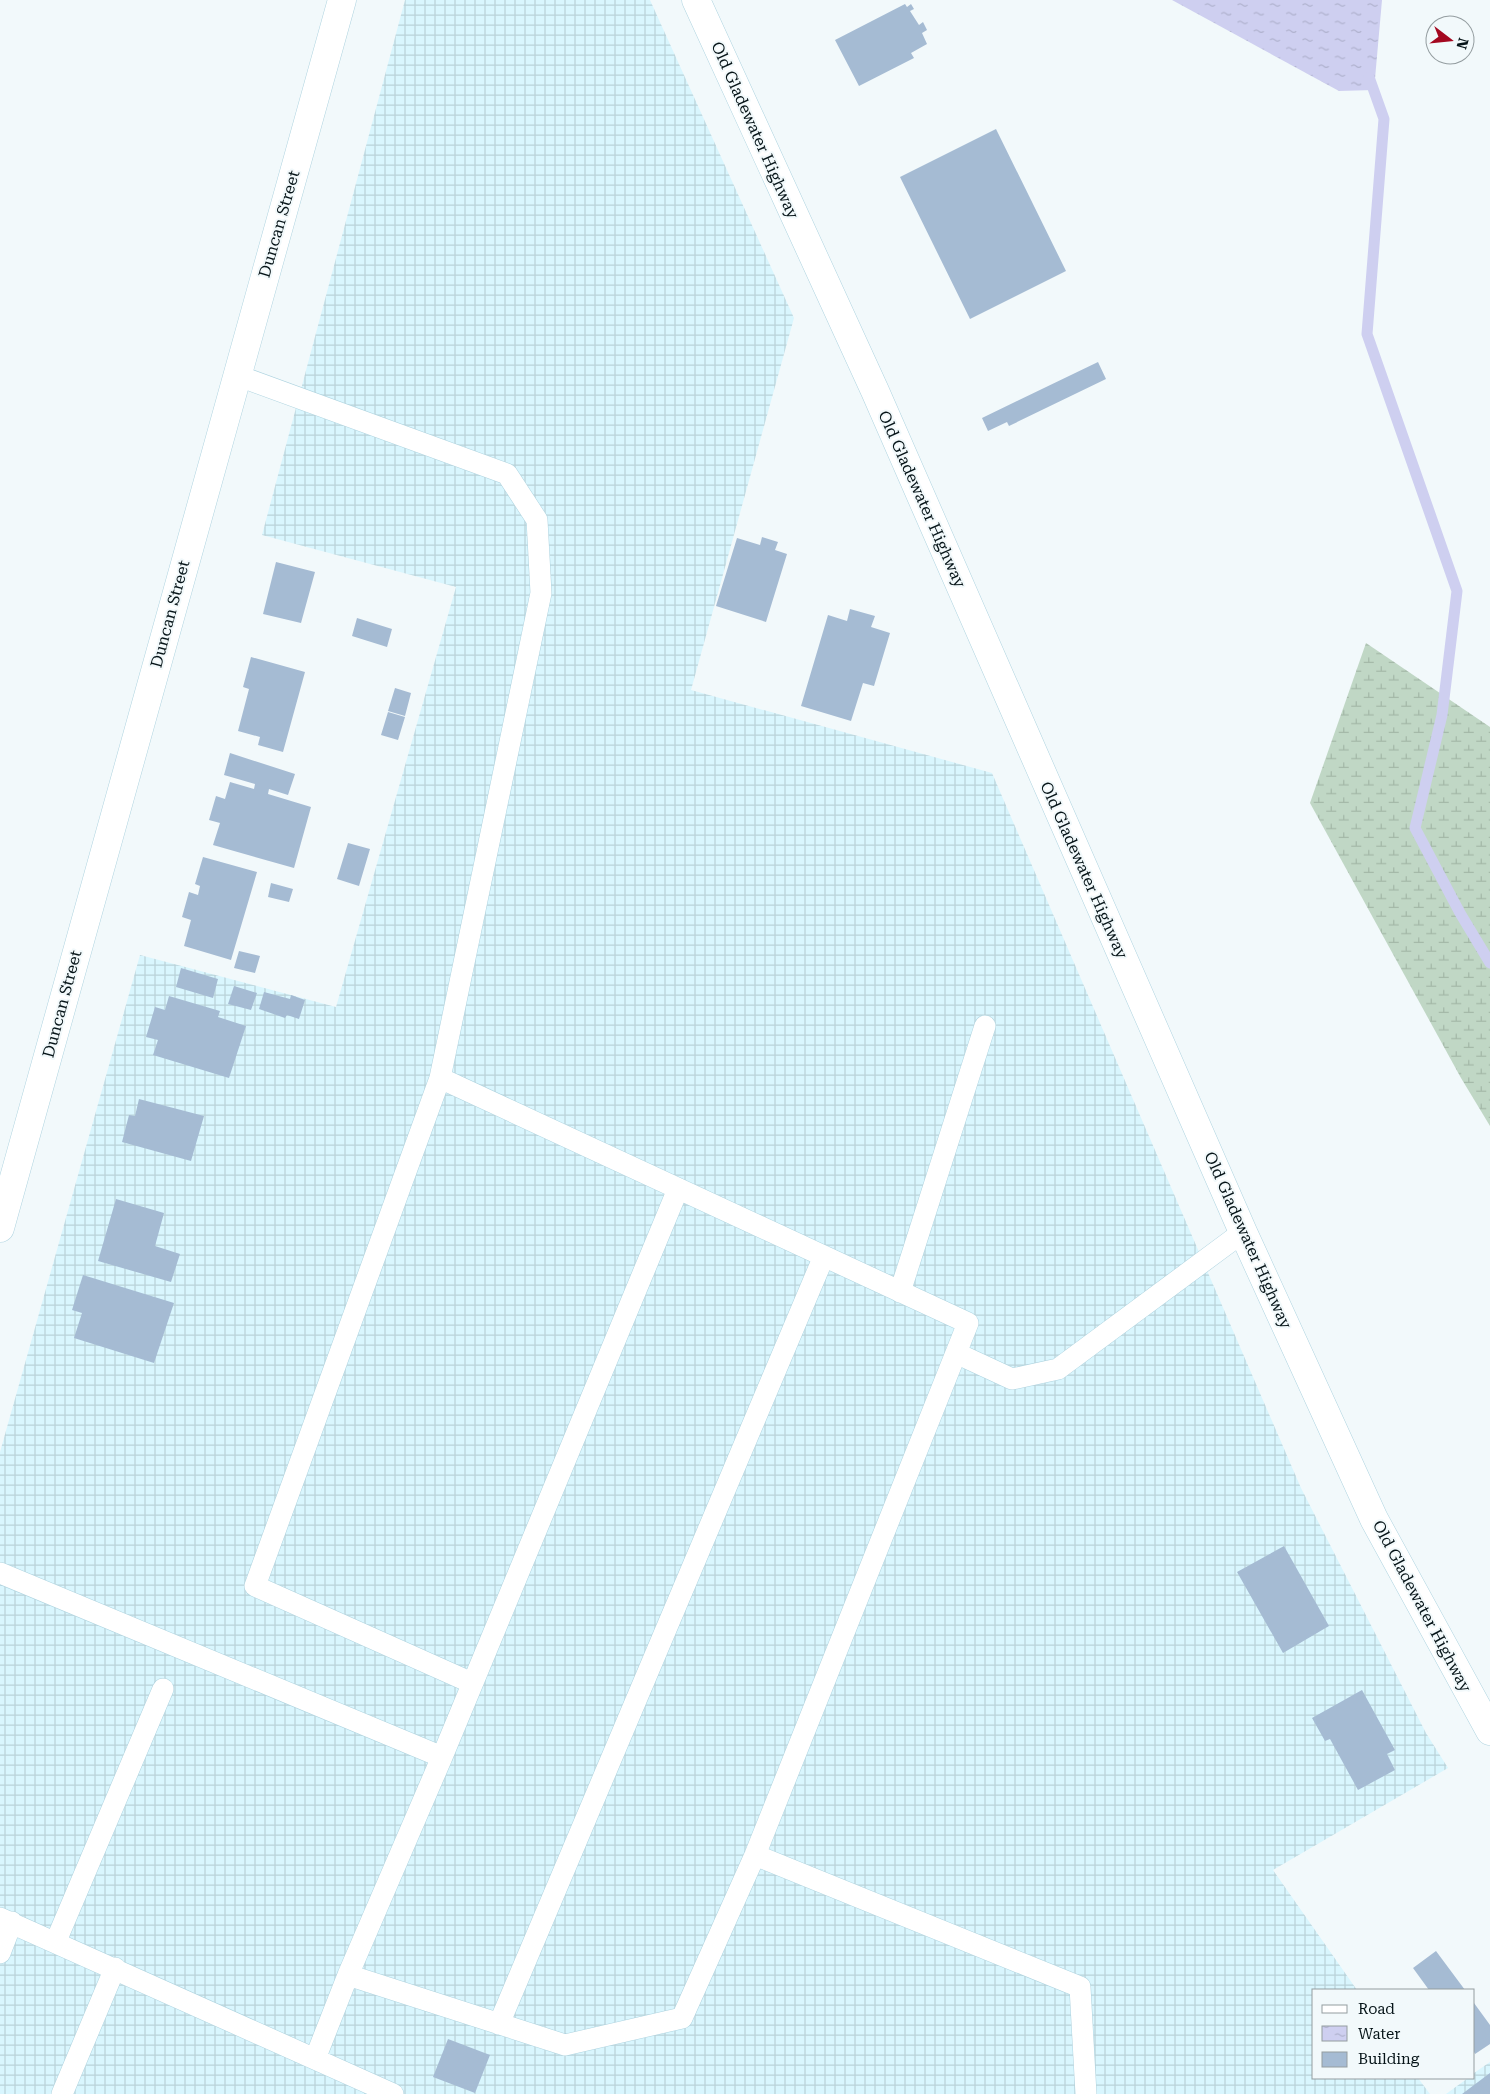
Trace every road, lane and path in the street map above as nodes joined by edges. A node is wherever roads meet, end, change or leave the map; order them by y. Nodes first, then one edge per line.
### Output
1 (342, 0) edge
2 (696, 0) edge
3 (236, 375) junction
4 (985, 1026) dead end
5 (440, 1078) junction
6 (678, 1189) junction
7 (0, 1228) edge
8 (1243, 1232) junction
9 (824, 1256) junction
10 (900, 1292) junction
11 (956, 1353) junction
12 (0, 1573) edge
13 (472, 1683) junction
14 (163, 1689) dead end
15 (1490, 1731) edge
16 (442, 1757) junction
17 (755, 1855) junction
18 (6, 1920) edge
19 (56, 1941) junction
20 (0, 1953) edge
21 (115, 1968) junction
22 (348, 1975) junction
23 (499, 2024) junction
24 (315, 2059) junction
25 (62, 2094) edge
26 (393, 2094) edge
27 (1086, 2094) edge

1 - 3 street, Duncan Street
2 - 8 street, Old Gladewater Highway
3 - 5 lane
3 - 7 street, Duncan Street
4 - 10 lane
5 - 6 lane
5 - 13 lane
6 - 9 lane
6 - 13 lane
8 - 11 lane
8 - 15 street, Old Gladewater Highway
9 - 10 lane
9 - 23 lane
10 - 11 lane
11 - 17 lane
12 - 16 lane
13 - 16 lane
14 - 19 lane
16 - 22 lane
17 - 23 lane
17 - 27 lane
18 - 19 lane
18 - 20 lane
19 - 21 lane
21 - 24 lane
21 - 25 lane
22 - 23 lane
22 - 24 lane
24 - 26 lane

